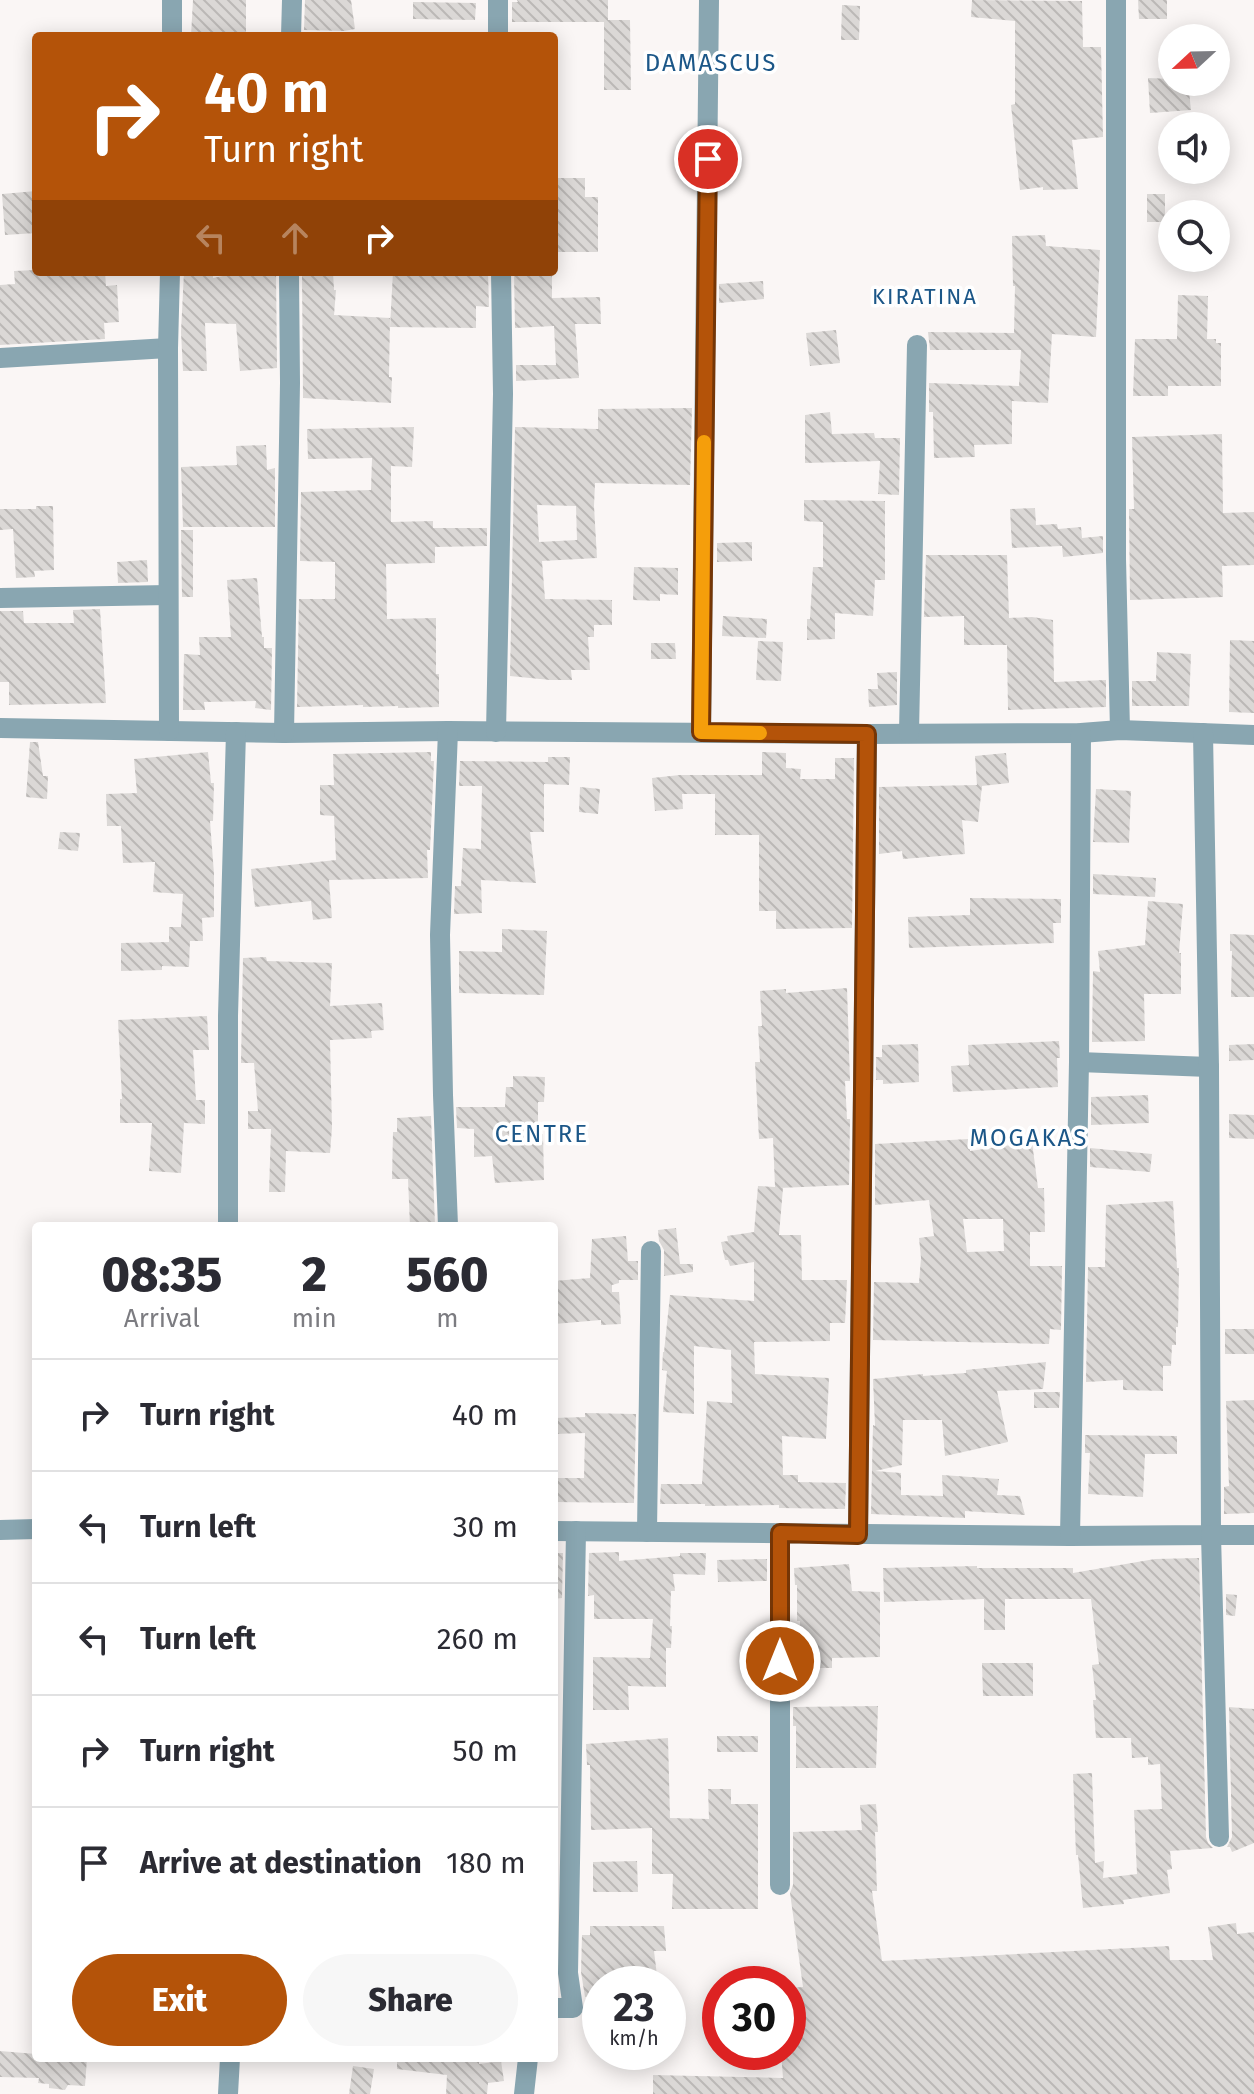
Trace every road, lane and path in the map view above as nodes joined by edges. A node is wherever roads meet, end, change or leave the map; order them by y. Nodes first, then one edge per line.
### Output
1 (172, 0) edge
2 (292, 0) edge
3 (498, 0) edge
4 (709, 0) edge
5 (1116, 0) edge
6 (172, 32) edge
7 (291, 32) edge
8 (498, 32) edge
9 (170, 276) edge
10 (289, 276) edge
11 (501, 276) edge
12 (917, 345) dead end
13 (168, 348) junction
14 (0, 358) edge
15 (168, 595) junction
16 (0, 598) edge
17 (0, 728) edge
18 (1120, 730) junction
19 (169, 731) junction
20 (448, 731) junction
21 (236, 732) junction
22 (496, 732) junction
23 (701, 732) junction
24 (284, 733) junction
25 (909, 733) junction
26 (1081, 733) junction
27 (1203, 733) junction
28 (867, 734) junction
29 (1254, 735) edge
30 (1079, 1062) junction
31 (1209, 1067) junction
32 (228, 1222) edge
33 (448, 1222) edge
34 (651, 1251) dead end
35 (32, 1529) edge
36 (0, 1530) edge
37 (558, 1531) edge
38 (576, 1531) junction
39 (647, 1532) junction
40 (780, 1533) junction
41 (858, 1535) junction
42 (1211, 1535) junction
43 (1254, 1535) edge
44 (1070, 1536) junction
45 (1219, 1837) dead end
46 (780, 1885) dead end
47 (558, 2008) edge
48 (230, 2062) edge
49 (528, 2062) edge
50 (228, 2094) edge
51 (524, 2094) edge

1 - 6 street
2 - 7 street
3 - 8 street
4 - 23 street
5 - 18 street
9 - 13 street
10 - 24 street
11 - 22 street
12 - 25 street
13 - 14 street
13 - 15 street
15 - 16 street
15 - 19 street
17 - 19 street
18 - 26 street
18 - 27 street
19 - 21 street
20 - 22 street
20 - 24 street
20 - 33 street
21 - 24 street
21 - 32 street
22 - 23 street
23 - 28 street
25 - 26 street
25 - 28 street
26 - 30 street
27 - 29 street
27 - 31 street
28 - 41 street
30 - 31 street
30 - 44 street
31 - 42 street
34 - 39 street
35 - 36 street
37 - 38 street
38 - 39 street
38 - 47 street
39 - 40 street
40 - 41 street
40 - 46 street
41 - 44 street
42 - 43 street
42 - 44 street
42 - 45 street
48 - 50 street
49 - 51 street

